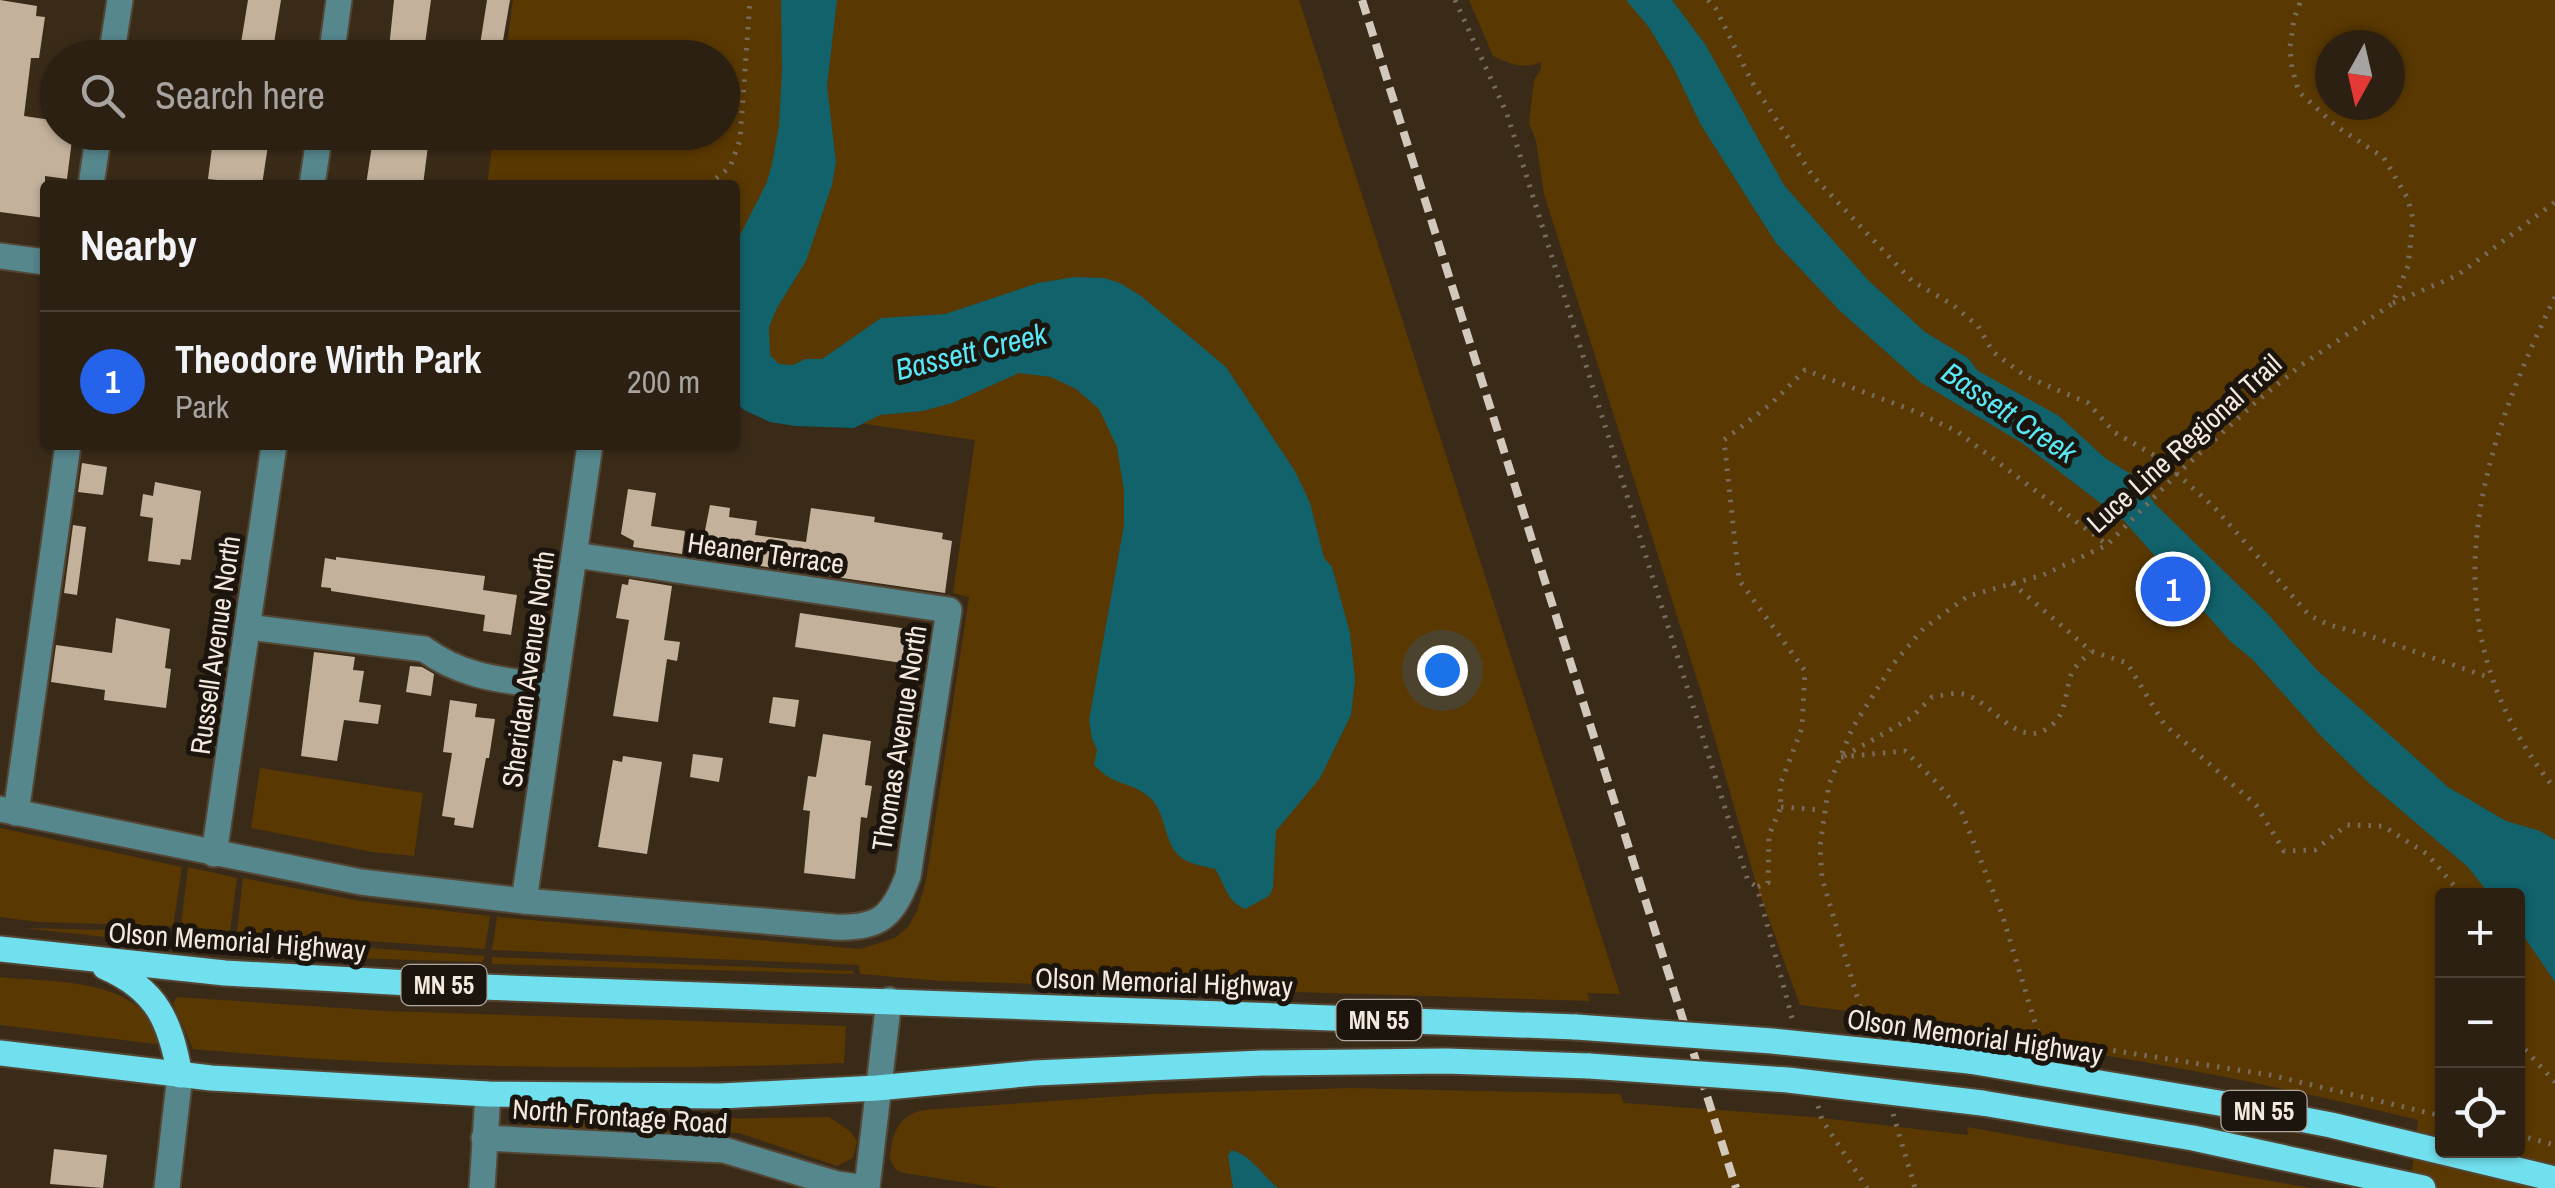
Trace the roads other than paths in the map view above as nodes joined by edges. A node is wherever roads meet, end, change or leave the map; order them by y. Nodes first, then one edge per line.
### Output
1 (120, 0) edge
2 (339, 0) edge
3 (114, 40) edge
4 (333, 40) edge
5 (96, 150) edge
6 (317, 150) edge
7 (92, 180) edge
8 (313, 180) edge
9 (0, 256) edge
10 (40, 261) edge
11 (67, 450) edge
12 (273, 450) edge
13 (589, 450) edge
14 (574, 555) junction
15 (949, 610) joint
16 (248, 627) junction
17 (554, 687) junction
18 (8, 811) edge
19 (214, 854) junction
20 (524, 901) junction
21 (0, 949) edge
22 (81, 958) junction
23 (889, 1000) junction
24 (0, 1053) edge
25 (180, 1076) junction
26 (878, 1088) junction
27 (488, 1094) junction
28 (484, 1138) junction
29 (2555, 1179) edge
30 (166, 1188) edge
31 (482, 1188) edge
32 (867, 1188) edge
33 (2423, 1188) edge

1 - 3 street
2 - 4 street
5 - 7 street
6 - 8 street
9 - 10 street
11 - 18 street
12 - 16 street, Russell Avenue North
13 - 14 street, Sheridan Avenue North
14 - 15 street, Heaner Terrace
14 - 17 street, Sheridan Avenue North
15 - 20 street, Thomas Avenue North
16 - 17 street
16 - 19 street, Russell Avenue North
17 - 20 street, Sheridan Avenue North
18 - 19 street
19 - 20 street
21 - 22 main road, Olson Memorial Highway / MN 55
22 - 23 main road, Olson Memorial Highway / MN 55
22 - 25 main road
23 - 26 street
23 - 29 main road, Olson Memorial Highway / MN 55, bridge
24 - 25 main road, MN 55
25 - 27 main road, MN 55
25 - 30 street
26 - 27 main road, MN 55
26 - 32 street
26 - 33 main road, MN 55, bridge
27 - 28 street
28 - 31 street
28 - 32 street, North Frontage Road

